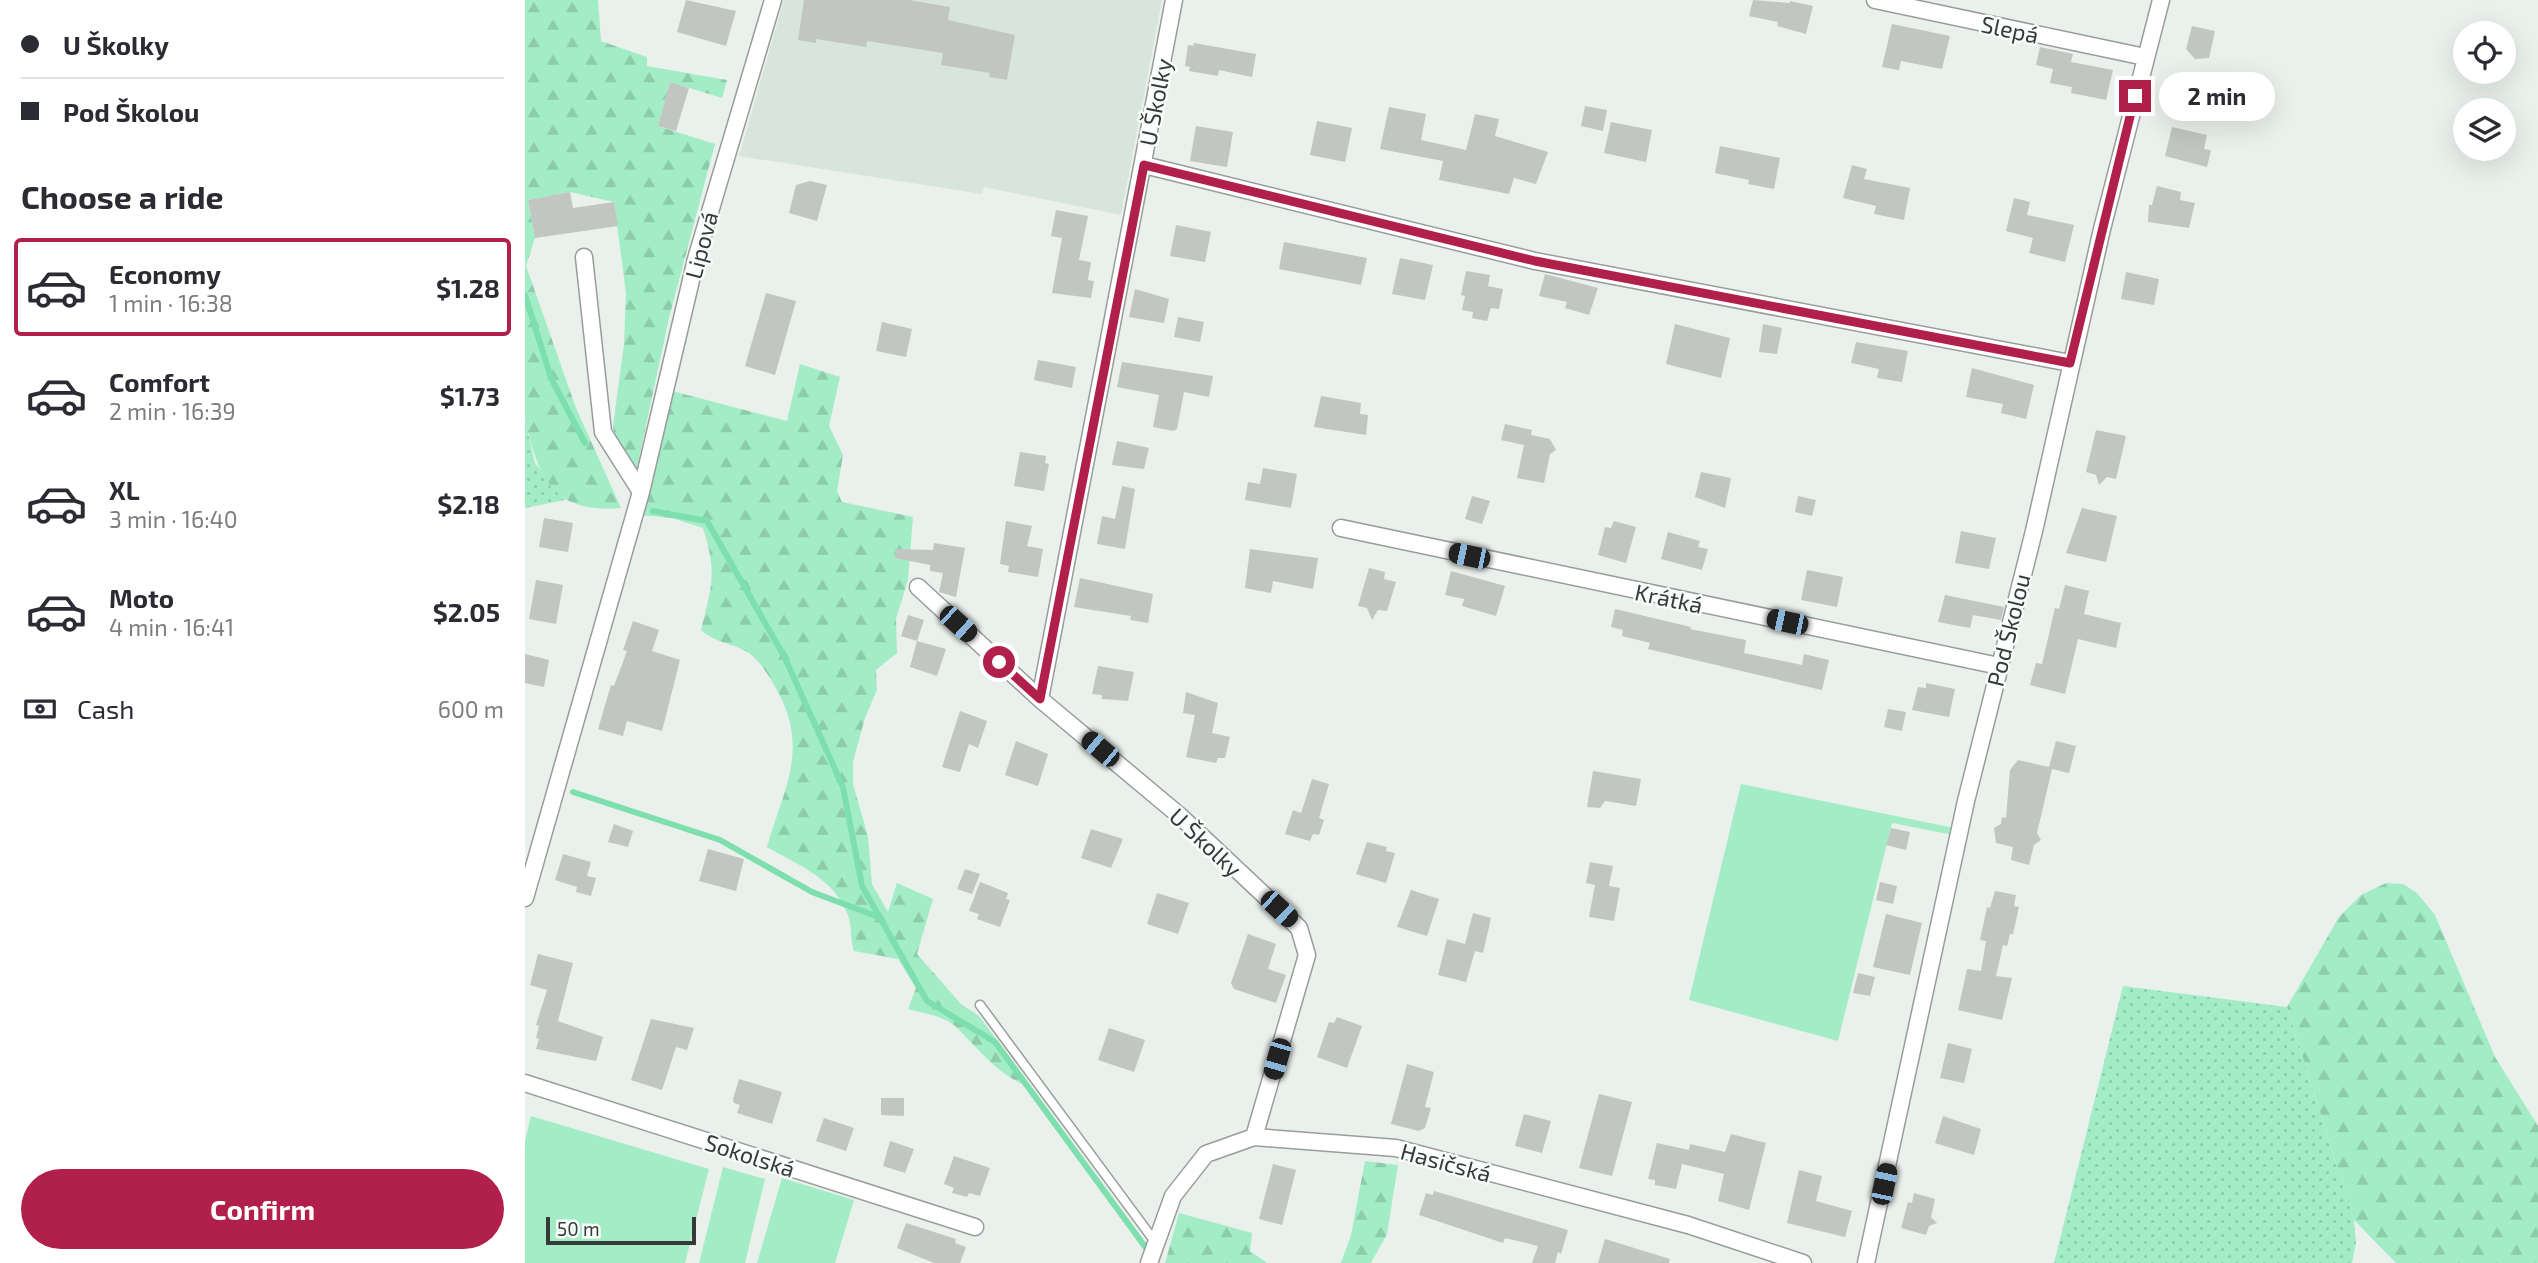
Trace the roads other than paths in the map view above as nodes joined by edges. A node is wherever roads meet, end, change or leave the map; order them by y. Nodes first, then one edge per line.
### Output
1 (773, 0) edge
2 (1174, 0) edge
3 (1875, 0) edge
4 (2161, 0) edge
5 (2145, 57) junction
6 (1144, 165) junction
7 (584, 257) dead end
8 (2070, 363) junction
9 (641, 492) junction
10 (1341, 528) dead end
11 (918, 587) dead end
12 (1999, 666) junction
13 (1040, 699) junction
14 (525, 898) edge
15 (981, 1005) dead end
16 (525, 1083) edge
17 (1254, 1137) junction
18 (975, 1227) dead end
19 (1156, 1243) junction
20 (1149, 1263) edge
21 (1803, 1263) edge
22 (1866, 1263) edge

1 - 9 street, Lipová
2 - 6 street, U Školky
3 - 5 street, Slepá
4 - 5 street, Pod Školou
5 - 8 street, Pod Školou
6 - 8 street
6 - 13 street, U Školky
7 - 9 street
8 - 12 street, Pod Školou
9 - 14 street, Lipová
10 - 12 street, Krátká
11 - 13 street, U Školky
12 - 22 street, Pod Školou
13 - 17 street, U Školky
15 - 19 lane
16 - 18 street, Sokolská
17 - 19 street, Hasičská
17 - 21 street, Hasičská
19 - 20 street, Hasičská

